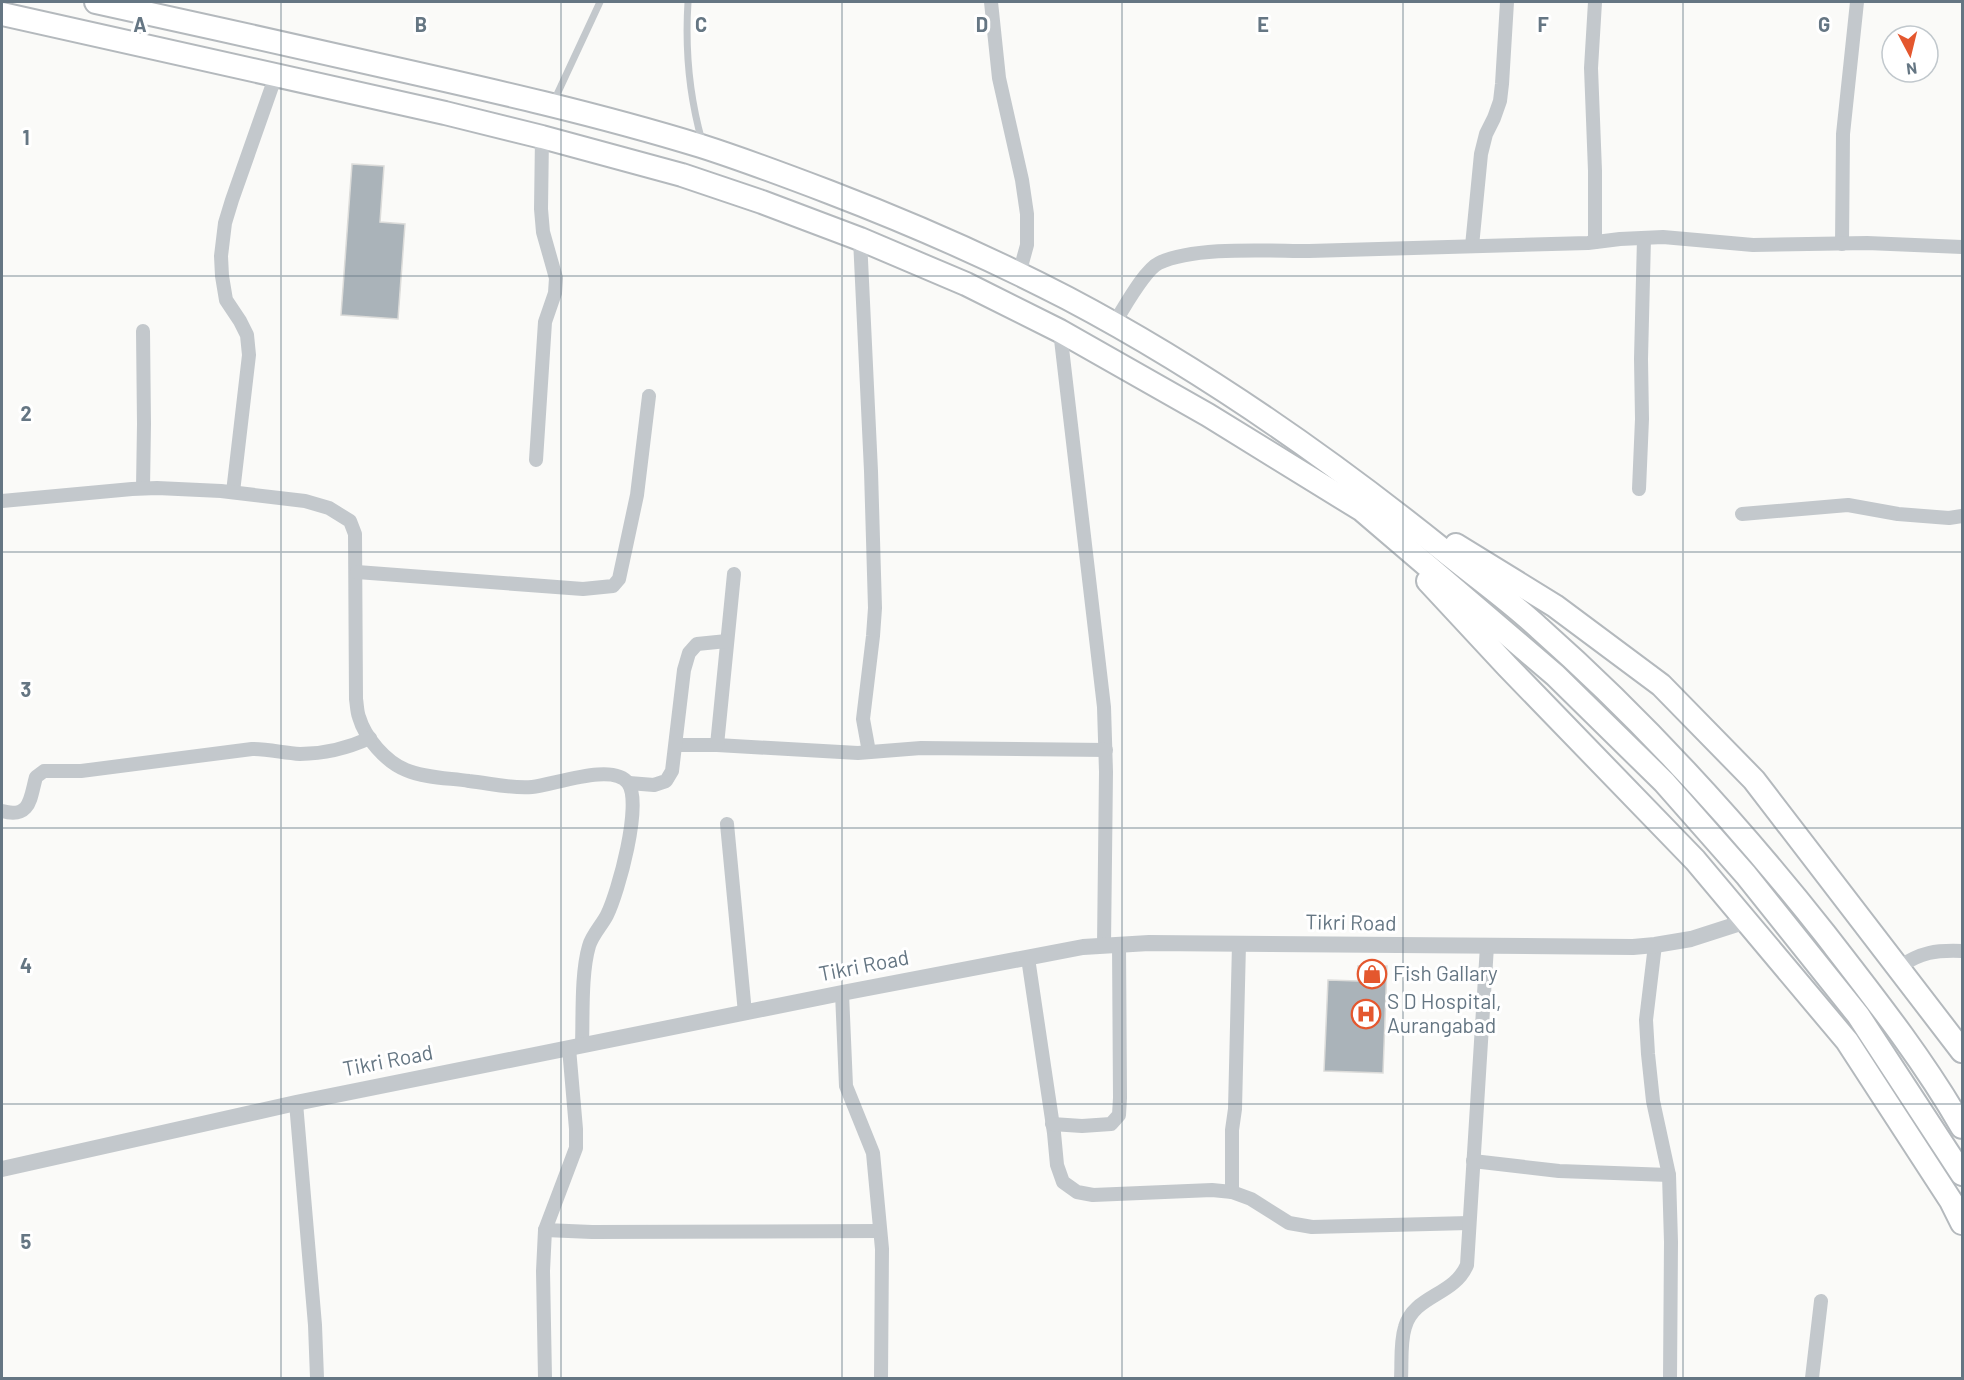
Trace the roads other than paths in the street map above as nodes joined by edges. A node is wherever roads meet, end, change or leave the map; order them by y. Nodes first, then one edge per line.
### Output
1 (96, 2) edge
2 (600, 2) edge
3 (688, 2) edge
4 (991, 2) edge
5 (1507, 2) edge
6 (1595, 2) edge
7 (1857, 2) edge
8 (2, 14) edge
9 (276, 75) junction
10 (552, 105) junction
11 (542, 137) junction
12 (703, 147) junction
13 (1644, 238) junction
14 (860, 239) junction
15 (1595, 242) junction
16 (1842, 244) junction
17 (1472, 246) junction
18 (1962, 247) edge
19 (1019, 274) junction
20 (1113, 325) junction
21 (143, 331) dead end
22 (1060, 331) junction
23 (649, 396) dead end
24 (536, 460) dead end
25 (143, 489) junction
26 (1639, 489) dead end
27 (233, 492) junction
28 (2, 501) edge
29 (1366, 501) junction
30 (1742, 514) dead end
31 (1962, 516) edge
32 (357, 572) junction
33 (734, 574) dead end
34 (727, 641) junction
35 (370, 738) junction
36 (676, 745) junction
37 (717, 745) junction
38 (1106, 750) junction
39 (869, 752) junction
40 (629, 783) junction
41 (2, 811) edge
42 (727, 824) dead end
43 (1747, 921) junction
44 (1239, 944) junction
45 (1112, 945) junction
46 (1654, 945) junction
47 (1486, 946) junction
48 (1962, 951) edge
49 (1028, 958) junction
50 (1899, 967) junction
51 (842, 993) junction
52 (745, 1013) junction
53 (575, 1047) junction
54 (1962, 1051) edge
55 (296, 1103) junction
56 (1052, 1124) junction
57 (1962, 1127) edge
58 (1473, 1161) junction
59 (2, 1168) edge
60 (1962, 1174) edge
61 (1669, 1175) junction
62 (1232, 1192) junction
63 (1469, 1223) junction
64 (1962, 1223) edge
65 (545, 1230) junction
66 (880, 1231) junction
67 (1821, 1302) dead end
68 (317, 1378) edge
69 (545, 1378) edge
70 (881, 1378) edge
71 (1401, 1378) edge
72 (1670, 1378) edge
73 (1812, 1378) edge

1 - 10 highway
2 - 10 lane
3 - 12 lane
4 - 19 street
5 - 17 street
6 - 15 street
7 - 16 street
8 - 9 highway
9 - 11 highway
9 - 27 street
10 - 12 highway
11 - 14 highway
11 - 24 street
12 - 19 highway
13 - 15 street
13 - 16 street
13 - 26 street
14 - 22 highway
14 - 39 street
15 - 17 street
16 - 18 street
17 - 20 street
19 - 20 highway
20 - 29 highway
21 - 25 street
22 - 29 highway
22 - 38 street
23 - 32 street
25 - 27 street
25 - 28 street
27 - 32 street
29 - 43 highway
29 - 50 highway
29 - 57 highway
29 - 60 highway
30 - 31 street
32 - 35 street
33 - 34 street
34 - 36 street
34 - 37 street
35 - 40 street
35 - 41 street
36 - 37 street
36 - 40 street
37 - 39 street
38 - 39 street
38 - 45 street
40 - 53 street
42 - 52 street
43 - 46 street, Tikri Road
43 - 64 highway
44 - 45 street, Tikri Road
44 - 47 street, Tikri Road
44 - 62 street
45 - 49 street, Tikri Road
45 - 56 street
46 - 47 street, Tikri Road
46 - 61 street
47 - 58 street
48 - 50 street
49 - 51 street, Tikri Road
49 - 56 street
50 - 54 highway
51 - 52 street, Tikri Road
51 - 66 street
52 - 53 street, Tikri Road
53 - 55 street, Tikri Road
53 - 65 street
55 - 59 street, Tikri Road
55 - 68 street
56 - 62 street
58 - 61 street
58 - 63 street
61 - 72 street
62 - 63 street
63 - 71 street
65 - 66 street
65 - 69 street
66 - 70 street
67 - 73 street

